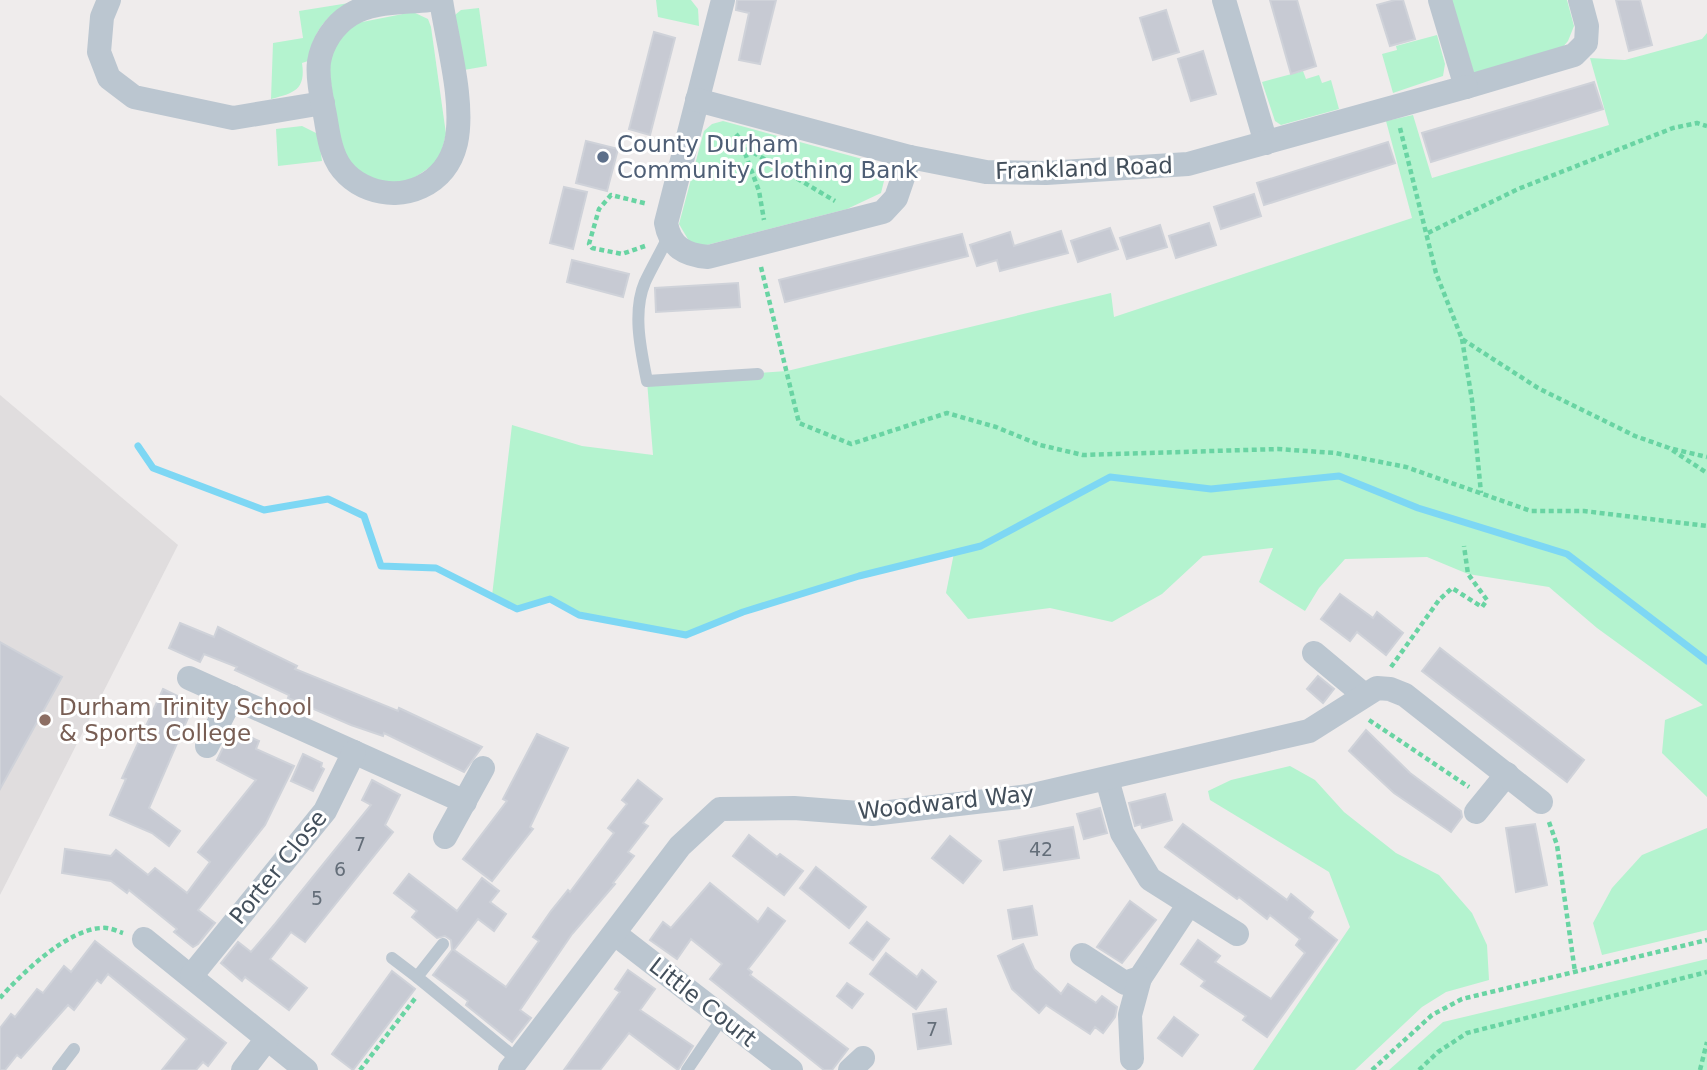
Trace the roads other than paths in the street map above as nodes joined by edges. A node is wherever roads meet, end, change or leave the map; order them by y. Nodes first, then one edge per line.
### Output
1 (109, 0) edge
2 (429, 0) edge
3 (441, 0) edge
4 (723, 0) edge
5 (1224, 0) edge
6 (1440, 0) edge
7 (1580, 0) edge
8 (1466, 87) junction
9 (697, 100) junction
10 (323, 103) junction
11 (1266, 143) junction
12 (910, 157) junction
13 (668, 237) junction
14 (758, 374) dead end
15 (1314, 653) dead end
16 (189, 678) dead end
17 (232, 697) junction
18 (1354, 701) junction
19 (207, 746) dead end
20 (354, 752) junction
21 (483, 768) dead end
22 (1507, 774) junction
23 (1107, 779) junction
24 (465, 802) junction
25 (1541, 802) road end
26 (1481, 806) road end
27 (445, 837) dead end
28 (1189, 904) junction
29 (615, 934) junction
30 (1237, 934) dead end
31 (144, 939) road end
32 (443, 944) dead end
33 (1082, 956) dead end
34 (392, 958) dead end
35 (192, 975) junction
36 (1140, 978) junction
37 (421, 981) junction
38 (723, 1017) junction
39 (267, 1039) junction
40 (74, 1049) dead end
41 (1132, 1059) dead end
42 (514, 1065) edge
43 (58, 1070) edge
44 (243, 1070) edge
45 (306, 1070) edge
46 (687, 1070) edge
47 (791, 1070) edge

1 - 10 street
2 - 10 street
3 - 10 street
4 - 9 street
5 - 11 street
6 - 8 street
7 - 8 street, Frankland Road
8 - 11 street, Frankland Road
9 - 12 street, Frankland Road
9 - 13 street
11 - 12 street, Frankland Road
12 - 13 street
13 - 14 lane
15 - 18 street
16 - 17 street
17 - 19 street
17 - 20 street
18 - 22 street, Woodward Way
18 - 23 street, Woodward Way
20 - 24 street
20 - 35 street, Porter Close
21 - 24 street
22 - 25 street, Woodward Way
22 - 26 street
23 - 28 street
23 - 29 street, Woodward Way
24 - 27 street
28 - 30 street
28 - 36 street
29 - 38 street, Little Court
29 - 42 street, Woodward Way
31 - 35 street
32 - 37 lane
33 - 36 street
34 - 37 lane
35 - 39 street
36 - 41 street
37 - 42 lane
38 - 46 lane
38 - 47 street, Little Court
39 - 44 street
39 - 45 street
40 - 43 lane

